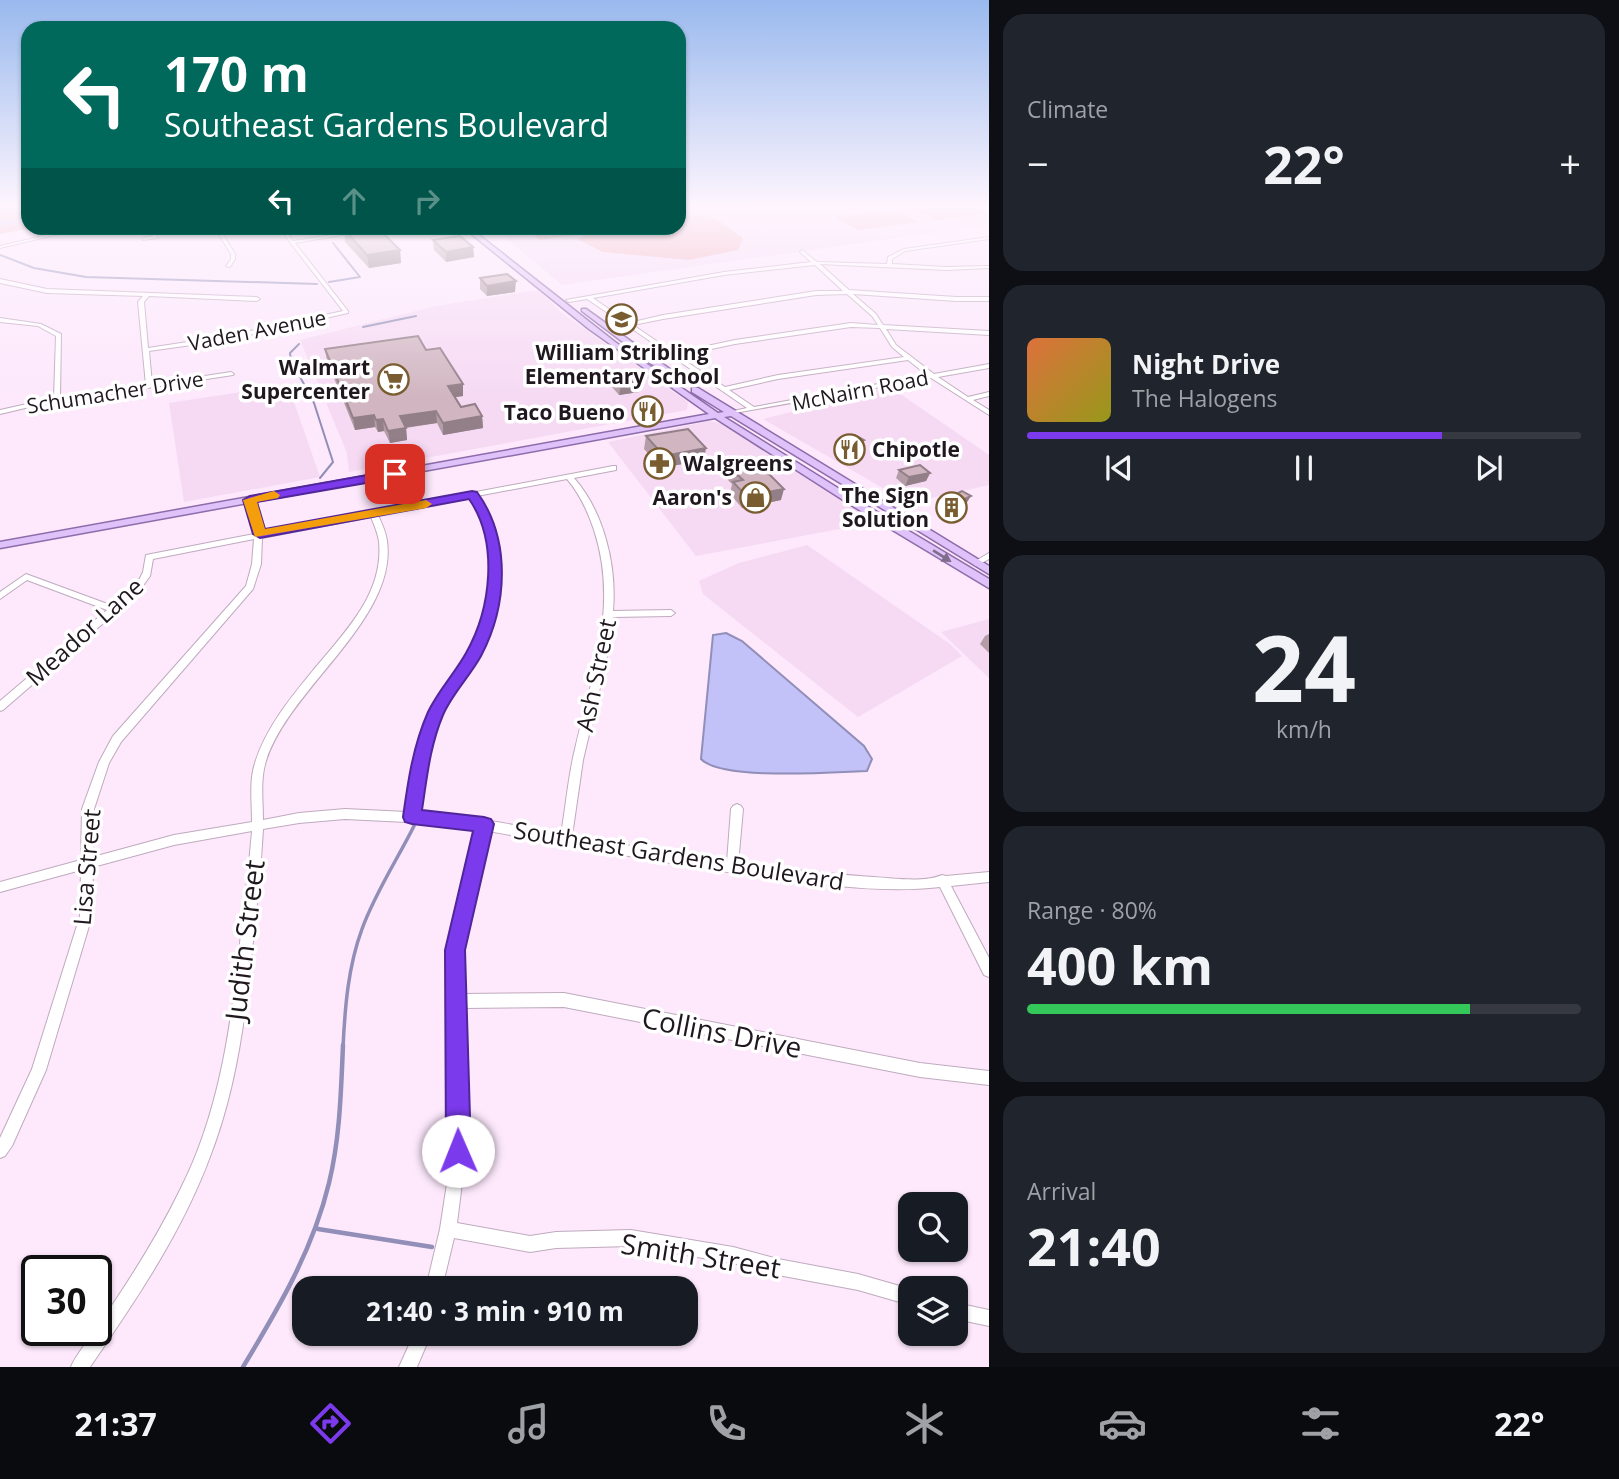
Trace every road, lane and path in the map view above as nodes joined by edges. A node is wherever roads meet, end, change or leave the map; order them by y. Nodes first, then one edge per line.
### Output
1 (313, 269) edge
2 (518, 269) edge
3 (530, 269) edge
4 (772, 269) edge
5 (825, 269) edge
6 (923, 269) edge
7 (959, 269) edge
8 (0, 281) edge
9 (849, 292) junction
10 (147, 295) junction
11 (588, 297) junction
12 (257, 299) dead end
13 (989, 299) edge
14 (569, 300) junction
15 (568, 309) junction
16 (0, 320) edge
17 (626, 325) junction
18 (879, 325) junction
19 (605, 326) junction
20 (989, 333) edge
21 (145, 350) junction
22 (672, 355) junction
23 (908, 358) junction
24 (989, 366) edge
25 (230, 374) dead end
26 (932, 376) junction
27 (149, 386) junction
28 (724, 389) junction
29 (989, 394) edge
30 (689, 396) junction
31 (967, 399) junction
32 (57, 400) junction
33 (753, 410) junction
34 (0, 412) edge
35 (731, 413) junction
36 (989, 413) edge
37 (718, 415) junction
38 (682, 422) junction
39 (613, 468) dead end
40 (569, 477) junction
41 (472, 494) junction
42 (250, 500) junction
43 (374, 514) junction
44 (260, 534) junction
45 (0, 545) edge
46 (989, 556) edge
47 (976, 563) junction
48 (989, 571) edge
49 (989, 584) edge
50 (0, 596) edge
51 (113, 609) junction
52 (671, 613) dead end
53 (609, 614) junction
54 (0, 707) edge
55 (737, 809) dead end
56 (412, 817) junction
57 (484, 824) junction
58 (258, 825) junction
59 (566, 840) junction
60 (87, 864) junction
61 (732, 867) junction
62 (989, 877) edge
63 (942, 880) junction
64 (0, 887) edge
65 (989, 971) edge
66 (455, 1001) junction
67 (989, 1078) edge
68 (0, 1151) edge
69 (448, 1229) junction
70 (437, 1276) edge
71 (898, 1294) edge
72 (968, 1314) edge
73 (989, 1318) edge
74 (418, 1346) edge
75 (80, 1367) edge
76 (408, 1367) edge

1 - 21 street, Vaden Avenue
2 - 15 main road
3 - 14 main road
4 - 11 street
5 - 9 street
6 - 7 street
8 - 10 street
9 - 13 street
9 - 17 street
9 - 18 street
10 - 12 street
10 - 21 street
11 - 14 street
11 - 17 street
14 - 19 main road
15 - 19 main road
15 - 30 main road
16 - 32 street
17 - 22 street
18 - 20 street
18 - 22 street
18 - 23 street
19 - 35 main road
21 - 27 street
22 - 28 street
23 - 26 street
23 - 28 street
24 - 26 street, McNairn Road
25 - 27 street, Schumacher Drive
26 - 31 street
26 - 33 street, McNairn Road
27 - 32 street, Schumacher Drive
28 - 33 street
29 - 31 street
30 - 37 main road
30 - 38 main road
31 - 36 street
32 - 34 street, Schumacher Drive
33 - 35 street, McNairn Road
35 - 37 main road
35 - 47 main road
37 - 38 main road
37 -> 49 main road
38 - 42 main road
39 - 40 street, Meador Lane
40 - 41 street, Meador Lane
40 - 53 street, Ash Street
41 - 43 street, Meador Lane
41 - 56 street
42 - 44 street, Lisa Street
42 - 45 main road
43 - 44 street, Meador Lane
43 - 58 street, Judith Street
44 - 51 street, Meador Lane
44 - 60 street, Lisa Street
46 - 47 street
47 - 48 main road
50 - 51 street
51 - 54 street, Meador Lane
52 - 53 street
53 - 59 street, Ash Street
55 - 61 street
56 - 57 street, Southeast Gardens Boulevard
56 - 58 street, Southeast Gardens Boulevard
57 - 59 street, Southeast Gardens Boulevard
57 - 66 street
58 - 60 street, Southeast Gardens Boulevard
58 - 75 street, Judith Street
59 - 61 street, Southeast Gardens Boulevard
60 - 64 street, Southeast Gardens Boulevard
60 - 68 street, Lisa Street
61 - 63 street, Southeast Gardens Boulevard
62 - 63 street, Southeast Gardens Boulevard
63 - 65 street
66 - 67 street, Collins Drive
66 - 69 street
69 - 70 street
69 - 71 street, Smith Street
72 - 73 street
74 - 76 street

